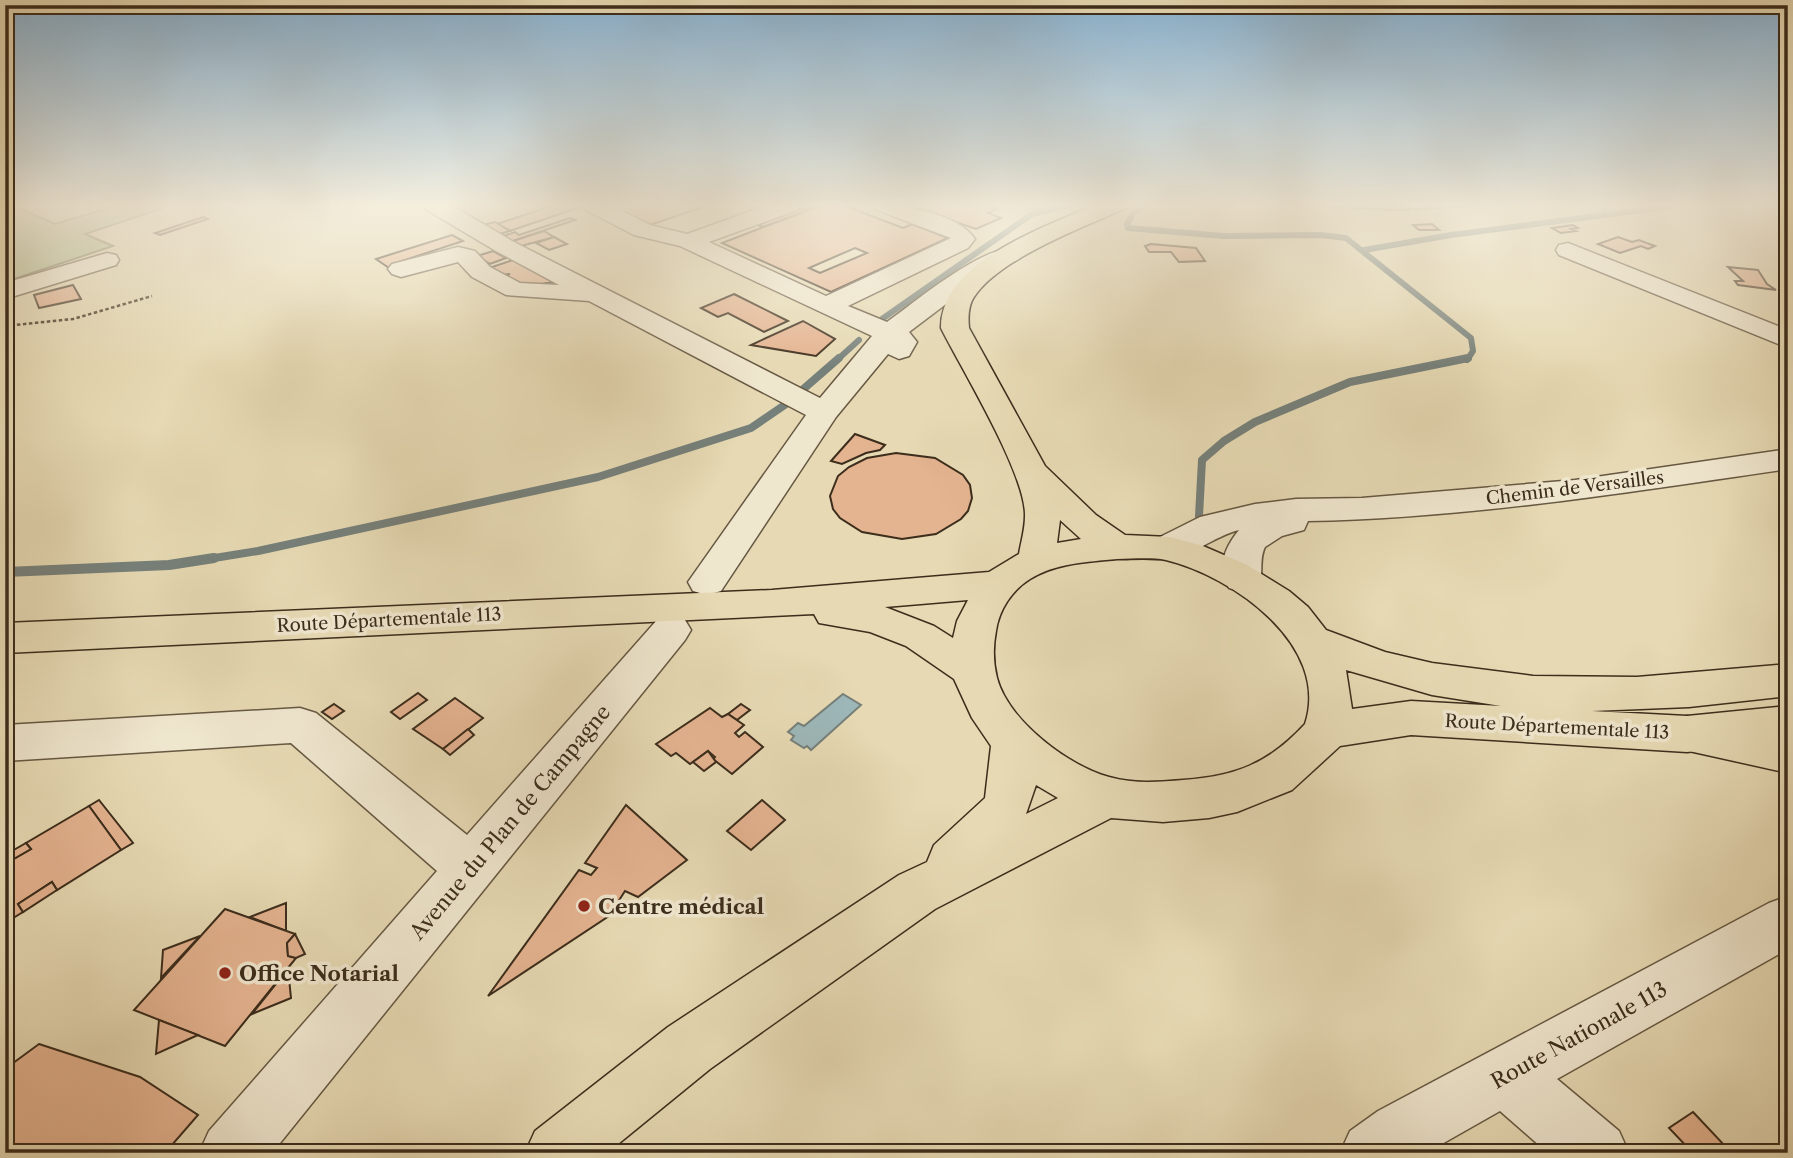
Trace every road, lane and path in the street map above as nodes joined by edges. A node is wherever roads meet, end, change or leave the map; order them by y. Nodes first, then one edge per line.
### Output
1 (439, 259) edge
2 (469, 259) edge
3 (529, 259) edge
4 (726, 259) edge
5 (926, 259) edge
6 (1000, 259) edge
7 (1006, 259) edge
8 (1590, 259) edge
9 (107, 260) dead end
10 (401, 269) dead end
11 (5, 291) edge
12 (597, 295) junction
13 (152, 296) dead end
14 (826, 306) junction
15 (5, 326) edge
16 (890, 333) junction
17 (1788, 340) edge
18 (831, 404) junction
19 (1788, 459) edge
20 (1028, 465) junction
21 (1362, 509) junction
22 (1117, 547) junction
23 (1167, 548) junction
24 (1036, 562) junction
25 (1242, 579) junction
26 (707, 582) dead end
27 (1001, 584) junction
28 (772, 604) junction
29 (671, 630) dead end
30 (5, 638) edge
31 (1314, 641) junction
32 (972, 670) junction
33 (1788, 680) edge
34 (1326, 730) junction
35 (5, 743) edge
36 (1014, 743) junction
37 (1787, 746) edge
38 (1107, 797) junction
39 (471, 869) junction
40 (917, 892) junction
41 (1788, 921) edge
42 (1505, 1076) junction
43 (236, 1150) edge
44 (557, 1153) edge
45 (1372, 1153) edge
46 (1597, 1153) edge

1 - 10 street
2 - 12 street
3 - 12 street
4 - 14 street
5 - 14 street
6 - 16 street
7 - 20 main road
8 - 17 street
9 - 11 street
12 - 18 street
13 - 15 path
14 - 16 street
16 - 18 street
18 - 26 street
19 - 21 street, Chemin de Versailles
20 - 22 main road
20 - 24 main road
21 - 23 street, Chemin de Versailles
21 - 25 street, Chemin de Versailles
22 - 23 main road, Route Départementale 113
22 - 24 main road, Route Départementale 113
23 - 25 main road, Route Départementale 113
24 - 27 main road, Route Départementale 113
25 - 31 main road, Route Départementale 113
27 - 28 main road, Route Départementale 113
27 - 32 main road, Route Départementale 113
28 - 30 main road, Route Départementale 113
28 - 32 main road, Route Départementale 113
29 - 39 street, Avenue du Plan de Campagne
31 - 33 main road, Route Départementale 113
31 - 34 main road, Route Départementale 113
32 - 36 main road, Route Départementale 113
34 - 37 main road, Route Départementale 113
34 - 38 main road, Route Départementale 113
35 - 39 street
36 - 38 main road, Route Départementale 113
36 - 40 main road
38 - 40 main road
39 - 43 street, Avenue du Plan de Campagne
40 - 44 main road
41 - 42 street, Route Nationale 113
42 - 45 street, Route Nationale 113
42 - 46 street

